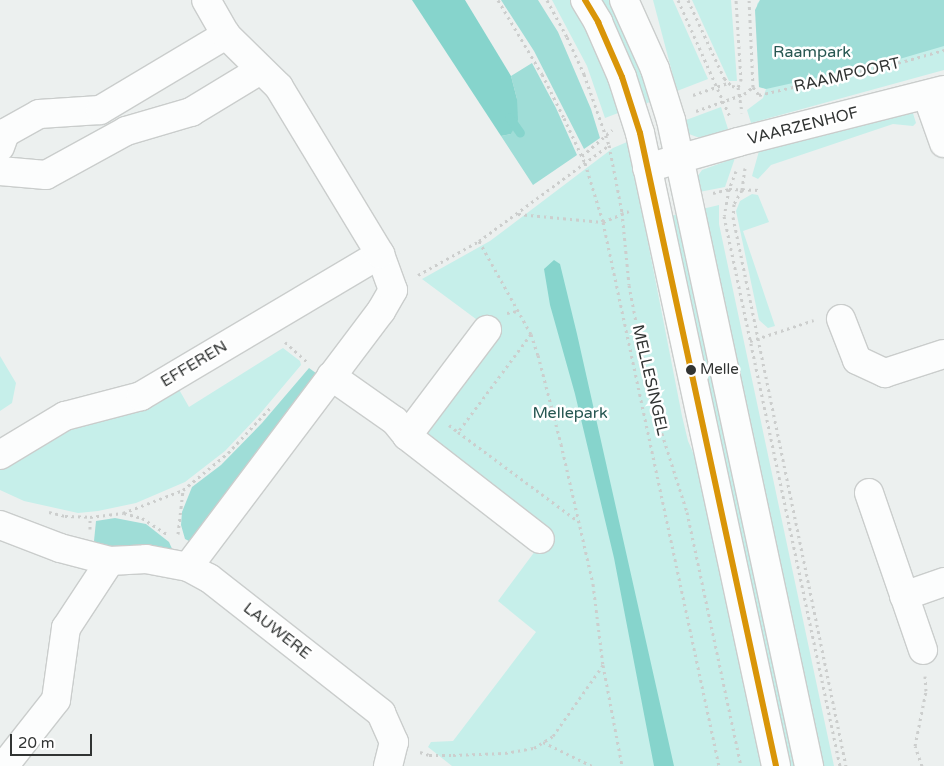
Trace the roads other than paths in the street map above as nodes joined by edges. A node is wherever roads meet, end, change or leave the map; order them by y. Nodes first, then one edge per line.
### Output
1 (206, 0) edge
2 (585, 0) edge
3 (624, 0) edge
4 (226, 34) junction
5 (260, 70) junction
6 (935, 92) edge
7 (944, 143) edge
8 (0, 147) edge
9 (680, 159) junction
10 (647, 168) junction
11 (0, 171) edge
12 (380, 254) junction
13 (841, 319) road end
14 (487, 330) dead end
15 (944, 354) edge
16 (332, 376) junction
17 (407, 436) junction
18 (0, 456) edge
19 (869, 493) dead end
20 (0, 524) edge
21 (540, 539) dead end
22 (183, 555) junction
23 (110, 561) junction
24 (944, 582) edge
25 (904, 596) junction
26 (923, 650) road end
27 (391, 754) edge
28 (4, 766) edge
29 (776, 766) edge
30 (809, 766) edge

1 - 4 street
2 - 10 street
3 - 9 street
4 - 5 street
4 - 8 street
5 - 11 street
5 - 12 street
6 - 7 street, VAARZENHOF
6 - 9 street, VAARZENHOF
9 - 10 street, VAARZENHOF
9 - 30 street
10 - 29 street
12 - 16 street
12 - 18 street, EFFEREN
13 - 15 street
14 - 17 street
16 - 17 street
16 - 22 street
17 - 21 street
19 - 25 street
20 - 23 street, LAUWERE
22 - 23 street, LAUWERE
22 - 27 street, LAUWERE
23 - 28 street
24 - 25 street
25 - 26 street

